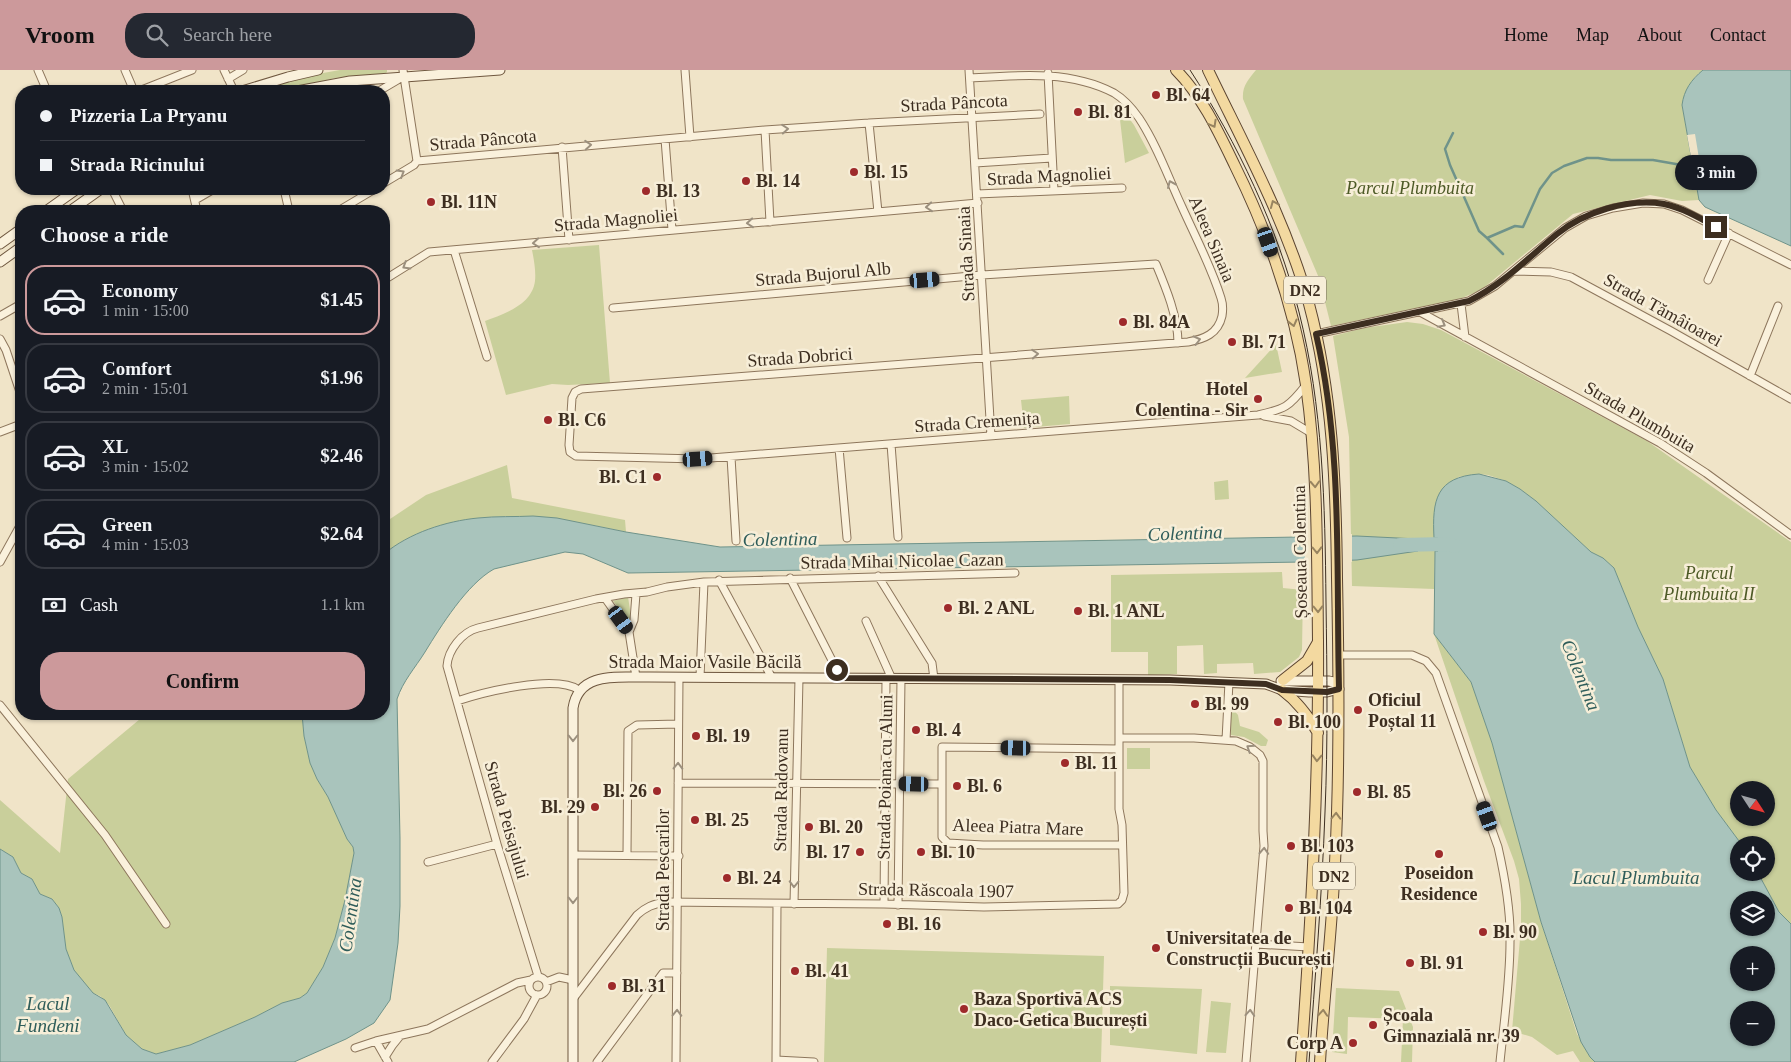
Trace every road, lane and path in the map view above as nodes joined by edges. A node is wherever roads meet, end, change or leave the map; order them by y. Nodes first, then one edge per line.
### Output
1 (38, 70) edge
2 (125, 70) edge
3 (192, 70) edge
4 (224, 70) edge
5 (243, 70) edge
6 (318, 70) edge
7 (500, 70) edge
8 (685, 70) edge
9 (1176, 70) edge
10 (1209, 71) edge
11 (403, 73) edge
12 (1048, 73) junction
13 (970, 74) edge
14 (228, 79) junction
15 (44, 85) edge
16 (131, 85) edge
17 (154, 85) edge
18 (231, 85) edge
19 (262, 85) edge
20 (329, 85) edge
21 (387, 85) edge
22 (1040, 114) dead end
23 (973, 117) junction
24 (869, 123) junction
25 (765, 130) junction
26 (690, 137) junction
27 (665, 139) junction
28 (562, 147) junction
29 (1052, 158) junction
30 (418, 161) junction
31 (975, 163) junction
32 (390, 180) edge
33 (1122, 188) dead end
34 (1054, 191) junction
35 (977, 194) junction
36 (67, 195) edge
37 (93, 195) edge
38 (193, 195) edge
39 (203, 195) edge
40 (365, 195) edge
41 (194, 200) junction
42 (978, 203) junction
43 (54, 205) edge
44 (78, 205) edge
45 (195, 205) edge
46 (348, 205) edge
47 (878, 212) junction
48 (770, 222) junction
49 (672, 230) junction
50 (15, 233) edge
51 (1729, 233) junction
52 (10, 237) junction
53 (569, 240) junction
54 (15, 242) edge
55 (0, 244) edge
56 (454, 250) junction
57 (15, 252) edge
58 (0, 262) edge
59 (1791, 265) edge
60 (1514, 271) junction
61 (982, 275) junction
62 (390, 276) edge
63 (1708, 280) dead end
64 (1460, 304) junction
65 (1778, 306) dead end
66 (15, 307) edge
67 (613, 308) dead end
68 (1420, 312) junction
69 (0, 316) edge
70 (1316, 334) junction
71 (1465, 337) junction
72 (0, 339) edge
73 (1178, 343) junction
74 (488, 357) dead end
75 (986, 358) junction
76 (15, 376) edge
77 (1750, 376) junction
78 (1306, 385) junction
79 (1791, 399) edge
80 (1258, 415) junction
81 (15, 426) edge
82 (0, 432) edge
83 (1311, 433) junction
84 (991, 436) junction
85 (891, 444) junction
86 (839, 448) junction
87 (731, 457) junction
88 (698, 459) joint
89 (15, 535) edge
90 (1791, 535) edge
91 (898, 537) dead end
92 (847, 538) dead end
93 (736, 541) dead end
94 (0, 562) edge
95 (1015, 573) dead end
96 (878, 576) junction
97 (790, 578) junction
98 (719, 580) junction
99 (704, 582) junction
100 (636, 594) junction
101 (605, 598) junction
102 (866, 621) dead end
103 (629, 632) junction
104 (1318, 641) junction
105 (1338, 655) junction
106 (449, 672) joint
107 (636, 677) junction
108 (679, 677) junction
109 (700, 677) junction
110 (772, 678) junction
111 (799, 678) junction
112 (841, 678) junction
113 (893, 679) junction
114 (934, 679) junction
115 (1119, 680) junction
116 (1229, 682) junction
117 (1283, 685) junction
118 (1319, 686) junction
119 (1339, 686) junction
120 (579, 690) junction
121 (457, 701) junction
122 (0, 705) edge
123 (678, 724) junction
124 (1318, 734) junction
125 (1118, 738) junction
126 (1226, 740) junction
127 (1118, 749) junction
128 (678, 783) junction
129 (796, 783) junction
130 (885, 784) junction
131 (900, 784) junction
132 (942, 784) junction
133 (497, 844) junction
134 (1122, 845) junction
135 (573, 855) junction
136 (627, 855) junction
137 (678, 856) junction
138 (428, 862) dead end
139 (679, 902) junction
140 (777, 904) junction
141 (794, 904) junction
142 (884, 904) junction
143 (898, 905) junction
144 (166, 924) dead end
145 (1256, 944) junction
146 (1309, 947) junction
147 (677, 973) junction
148 (538, 976) junction
149 (531, 980) junction
150 (573, 980) junction
151 (546, 982) junction
152 (537, 995) junction
153 (573, 1000) junction
154 (400, 1036) junction
155 (376, 1041) junction
156 (355, 1048) dead end
157 (387, 1060) edge
158 (674, 1061) edge
159 (776, 1061) edge
160 (492, 1062) edge
161 (572, 1062) edge
162 (597, 1062) edge
163 (814, 1062) edge
164 (1246, 1062) edge
165 (1301, 1062) edge
166 (1320, 1062) edge
167 (1500, 1062) edge

1 - 15 street
2 - 16 street
3 - 17 street
4 - 14 street
5 - 14 street
6 - 19 street
7 - 11 street
8 - 26 street
9 -> 78 main road, Șoseaua Colentina / DN2
70 -> 10 main road, Șoseaua Colentina / DN2
11 - 20 street
11 - 21 street
11 - 30 street
12 - 13 street, Aleea Sinaia
12 - 29 street
73 -> 12 street, Aleea Sinaia
13 - 23 street, Strada Sinaia
14 - 18 street
22 - 23 street, Strada Pâncota
23 - 24 street, Strada Pâncota
23 - 31 street, Strada Sinaia
25 -> 24 street, Strada Pâncota
24 - 47 street
25 - 26 street, Strada Pâncota
25 - 48 street
26 - 27 street, Strada Pâncota
28 -> 27 street, Strada Pâncota
27 - 49 street
28 - 30 street, Strada Pâncota
28 - 53 street, Strada Pâncota
29 - 31 street
29 - 34 street
32 -> 30 street, Strada Pâncota
31 - 35 street, Strada Sinaia
33 - 34 street, Strada Magnoliei
34 - 35 street, Strada Magnoliei
35 - 42 street, Strada Sinaia
36 - 43 street
37 - 44 street
38 - 41 street
39 - 41 street
40 - 46 street
41 - 45 street
42 -> 47 street, Strada Magnoliei
42 - 61 street, Strada Sinaia
47 - 48 street, Strada Magnoliei
48 -> 49 street, Strada Magnoliei
49 - 53 street, Strada Magnoliei
50 - 52 street
51 - 59 street
51 - 60 street
51 - 63 street
52 - 54 street
52 - 55 street
53 -> 56 street, Strada Magnoliei
56 -> 62 street, Strada Magnoliei
56 - 74 street
57 - 58 street
60 - 64 street
60 - 77 street, Strada Tămâioarei
61 - 67 street, Strada Bujorul Alb
61 - 73 street, Strada Bujorul Alb
61 - 75 street, Strada Sinaia
64 - 68 street
64 - 71 street
65 - 77 street
66 - 69 street
68 - 70 street
68 -> 71 street, Strada Plumbuita
70 - 105 main road, Șoseaua Colentina / DN2
71 - 90 street, Strada Plumbuita
72 - 76 street
75 -> 73 street, Aleea Sinaia
75 - 84 street, Strada Sinaia
75 - 88 street, Strada Dobrici
77 - 79 street, Strada Tămâioarei
78 - 80 street, Strada Cremenița
78 - 83 main road, Șoseaua Colentina / DN2
80 - 83 street, Strada Cremenița
80 - 84 street, Strada Cremenița
81 - 82 street
83 -> 104 main road, Șoseaua Colentina / DN2
84 - 85 street, Strada Cremenița
85 - 86 street, Strada Cremenița
85 - 91 street
86 - 87 street, Strada Cremenița
86 - 92 street
87 - 88 street, Strada Cremenița
87 - 93 street
89 - 94 street
95 - 96 street, Strada Mihai Nicolae Cazan
96 - 97 street, Strada Mihai Nicolae Cazan
96 - 114 street
97 - 98 street, Strada Mihai Nicolae Cazan
97 - 112 street
98 - 99 street, Strada Mihai Nicolae Cazan
98 - 110 street
99 - 100 street, Strada Mihai Nicolae Cazan
99 - 109 street
100 - 101 street, Strada Mihai Nicolae Cazan
100 - 103 street
101 - 103 street
101 - 106 street, Strada Mihai Nicolae Cazan
102 - 113 street
103 - 107 street
104 - 117 main road
104 - 118 main road, Șoseaua Colentina / DN2
105 - 119 main road, Șoseaua Colentina / DN2
105 - 167 street
106 - 121 street, Strada Peisajului
107 - 108 street, Strada Maior Vasile Băcilă
107 - 120 street, Strada Maior Vasile Băcilă
108 - 109 street, Strada Maior Vasile Băcilă
108 - 123 street, Strada Pescarilor
109 - 110 street, Strada Maior Vasile Băcilă
110 - 111 street, Strada Maior Vasile Băcilă
111 - 112 street, Strada Maior Vasile Băcilă
111 - 129 street, Strada Radovanu
112 - 113 street, Strada Maior Vasile Băcilă
113 - 114 street, Strada Maior Vasile Băcilă
113 - 130 street, Strada Poiana cu Aluni
113 - 131 street, Strada Poiana cu Aluni
114 - 115 street, Strada Maior Vasile Băcilă
115 - 116 street, Strada Maior Vasile Băcilă
115 - 125 street, Strada Răscoala 1907
116 - 117 street, Strada Maior Vasile Băcilă
116 - 126 street
117 - 118 street, Strada Maior Vasile Băcilă
117 - 124 main road
118 - 119 street, Strada Maior Vasile Băcilă
118 - 124 main road, Șoseaua Colentina / DN2
166 -> 119 main road, Șoseaua Colentina / DN2
120 - 121 street
120 -> 135 street
121 - 133 street, Strada Peisajului
122 - 144 street
128 -> 123 street, Strada Pescarilor
123 - 136 street
124 -> 146 main road, Șoseaua Colentina / DN2
125 - 126 street
125 - 127 street, Strada Răscoala 1907
145 -> 126 street
127 - 132 street, Aleea Piatra Mare
127 - 134 street, Strada Răscoala 1907
128 - 129 street
128 - 137 street, Strada Pescarilor
129 - 130 street
129 -> 141 street, Strada Radovanu
130 - 131 street
130 - 142 street, Strada Poiana cu Aluni
131 - 132 street
131 - 143 street, Strada Poiana cu Aluni
132 - 134 street, Aleea Piatra Mare
133 - 138 street
133 - 148 street, Strada Peisajului
134 - 143 street, Strada Răscoala 1907
135 - 136 street
135 -> 150 street
136 - 137 street
137 - 139 street, Strada Pescarilor
139 - 140 street, Strada Răscoala 1907
139 - 147 street, Strada Pescarilor
139 - 153 street, Strada Răscoala 1907
140 - 141 street, Strada Răscoala 1907
140 - 159 street
141 - 142 street, Strada Răscoala 1907
142 - 143 street, Strada Răscoala 1907
145 - 146 street
164 -> 145 street
146 - 165 main road, Șoseaua Colentina / DN2
158 -> 147 street, Strada Pescarilor
147 - 162 street
148 - 149 street
148 - 151 street
149 - 152 street
149 - 154 street
150 - 151 street
150 - 153 street
151 - 152 street
152 - 160 street
153 - 161 street
154 - 155 street
154 - 157 street
155 - 156 street
155 - 157 street
159 - 163 street

